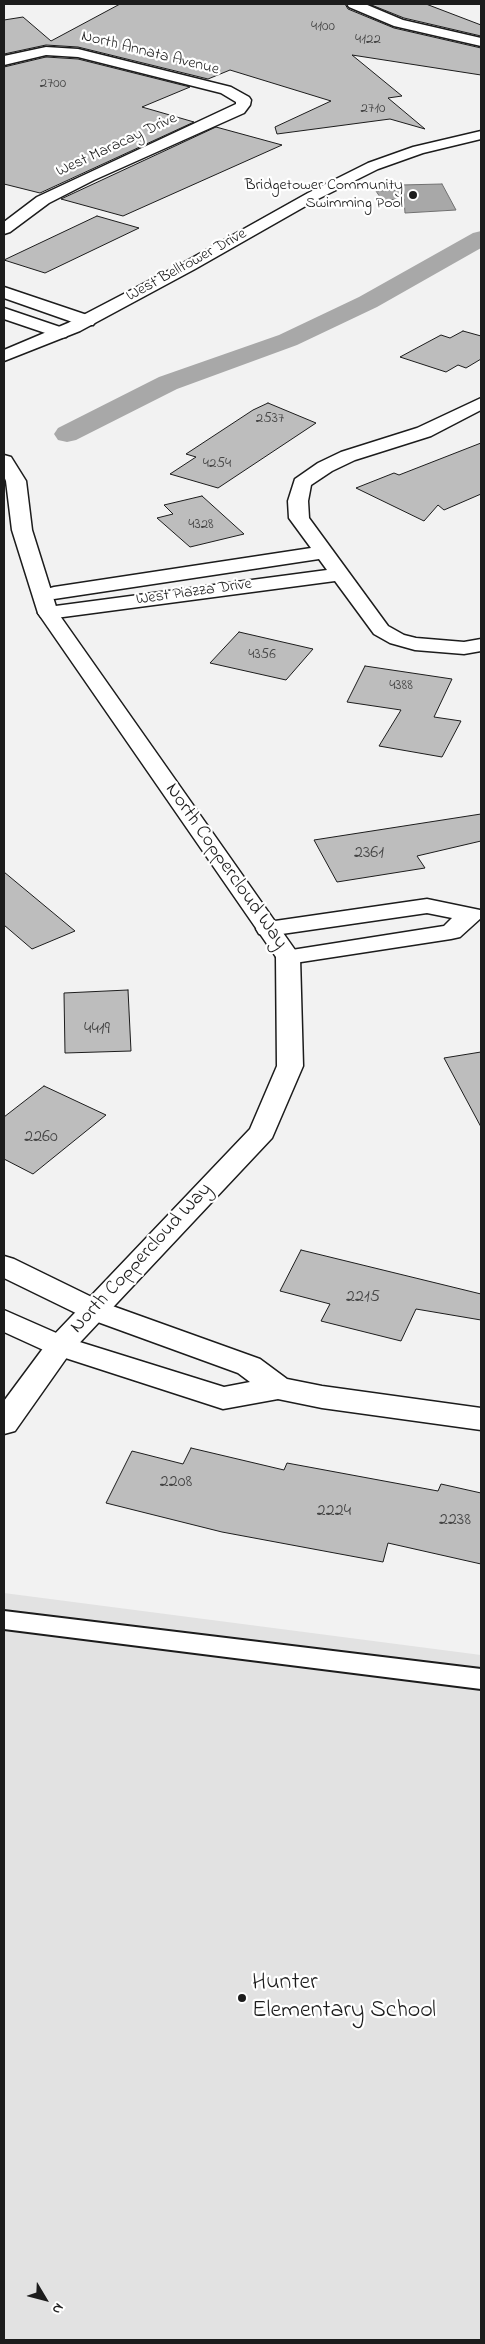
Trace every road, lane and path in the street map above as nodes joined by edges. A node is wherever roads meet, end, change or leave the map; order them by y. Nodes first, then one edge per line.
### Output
1 (354, 4) edge
2 (481, 42) edge
3 (4, 62) edge
4 (244, 100) joint
5 (481, 135) edge
6 (4, 229) edge
7 (4, 292) edge
8 (4, 314) edge
9 (87, 321) junction
10 (60, 333) junction
11 (4, 356) edge
12 (481, 403) edge
13 (4, 461) edge
14 (324, 552) junction
15 (340, 574) junction
16 (45, 604) junction
17 (481, 646) edge
18 (476, 914) edge
19 (268, 929) junction
20 (288, 957) junction
21 (4, 1266) edge
22 (94, 1310) junction
23 (4, 1320) edge
24 (60, 1346) junction
25 (278, 1388) junction
26 (481, 1419) edge
27 (4, 1423) edge
28 (4, 1620) edge
29 (481, 1678) edge

1 - 2 street
3 - 4 street, North Annata Avenue
4 - 6 street, West Maracay Drive
5 - 9 street, West Belltower Drive
7 - 9 street
8 - 10 street
9 - 10 street, West Belltower Drive
10 - 11 street, West Belltower Drive
12 - 14 street
13 - 16 street, North Coppercloud Way
14 - 15 street
14 - 16 street, West Piazza Drive
15 - 16 street, West Piazza Drive
15 - 17 street
16 - 19 street, North Coppercloud Way
18 - 19 street
18 - 20 street
19 - 20 street, North Coppercloud Way
20 - 22 street, North Coppercloud Way
21 - 22 street
22 - 24 street, North Coppercloud Way
22 - 25 street
23 - 24 street
24 - 25 street
24 - 27 street, North Coppercloud Way
25 - 26 street
28 - 29 lane

